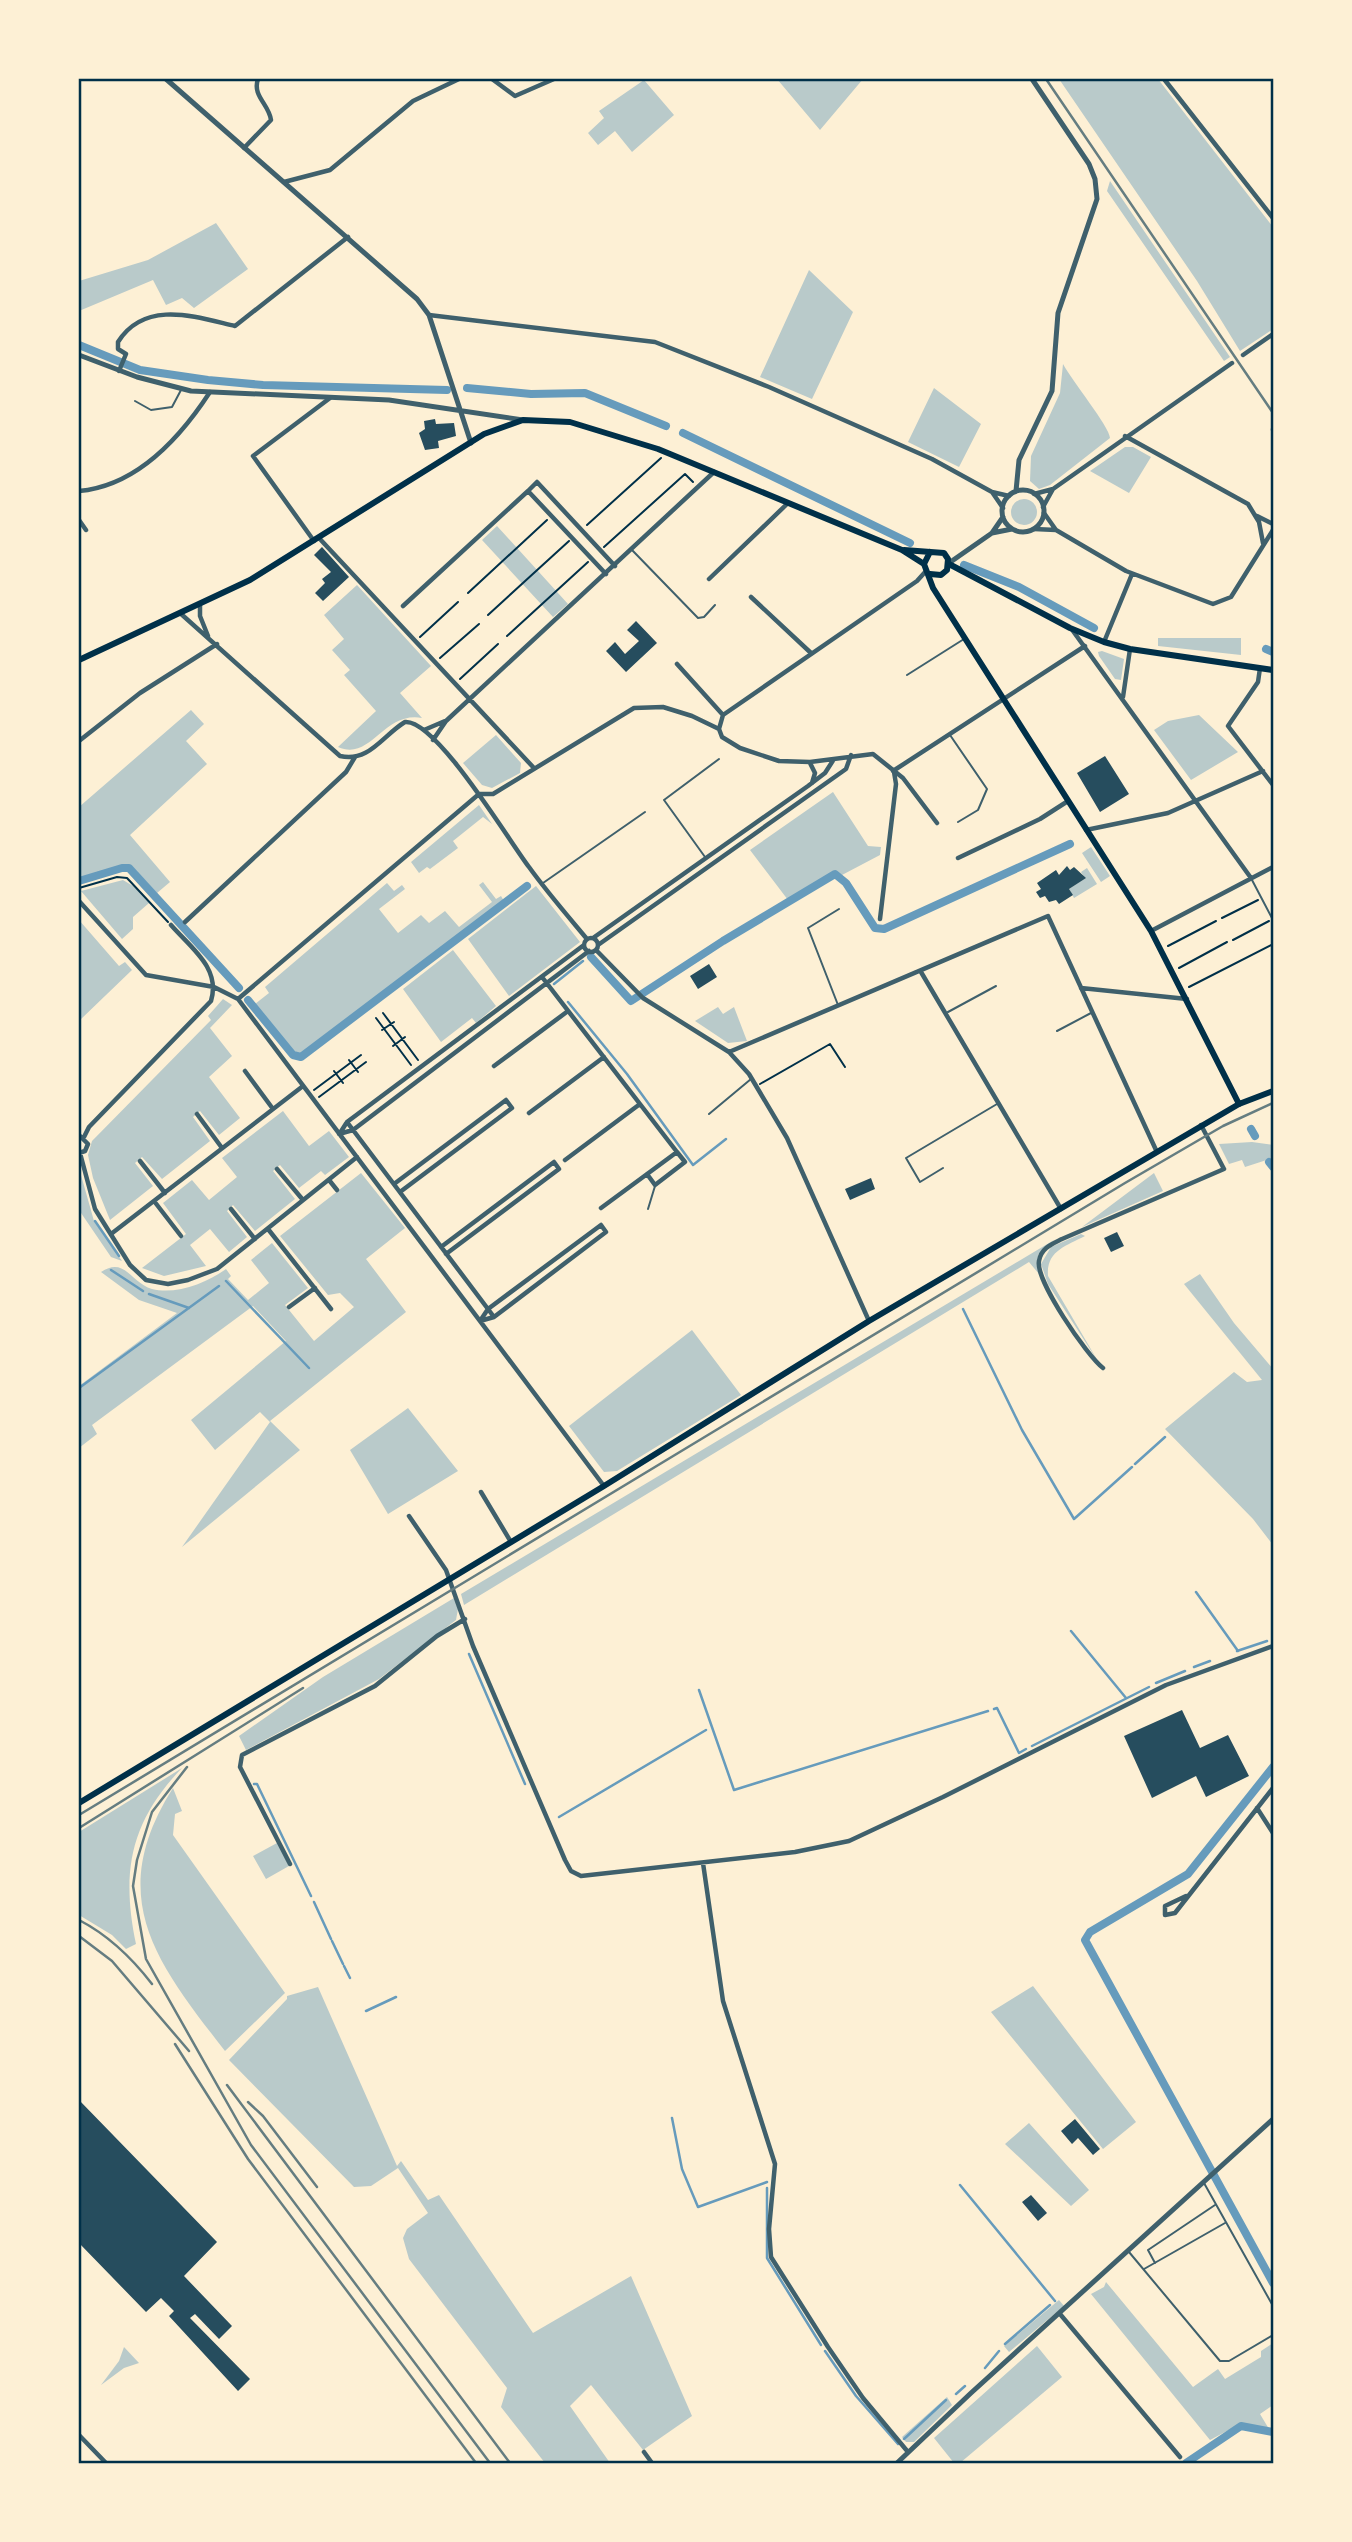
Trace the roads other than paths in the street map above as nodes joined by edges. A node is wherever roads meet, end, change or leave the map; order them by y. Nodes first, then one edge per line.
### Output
1 (166, 79) edge
2 (258, 79) edge
3 (459, 79) edge
4 (492, 79) edge
5 (554, 79) edge
6 (1032, 79) edge
7 (1164, 79) edge
8 (244, 149) junction
9 (283, 183) junction
10 (1273, 218) edge
11 (348, 237) junction
12 (429, 315) junction
13 (1273, 334) edge
14 (79, 355) edge
15 (1243, 355) dead end
16 (1232, 363) dead end
17 (120, 368) junction
18 (182, 389) junction
19 (210, 392) junction
20 (330, 398) junction
21 (135, 401) dead end
22 (460, 410) junction
23 (523, 420) junction
24 (1125, 436) junction
25 (471, 443) junction
26 (714, 471) junction
27 (1018, 471) junction
28 (1054, 489) junction
29 (1024, 490) junction
30 (79, 491) edge
31 (528, 491) junction
32 (992, 492) junction
33 (1016, 492) junction
34 (1034, 494) junction
35 (1009, 496) junction
36 (788, 503) junction
37 (1003, 508) junction
38 (1043, 510) junction
39 (1256, 515) junction
40 (1003, 517) junction
41 (79, 520) edge
42 (1273, 524) edge
43 (1034, 528) junction
44 (1012, 529) junction
45 (86, 530) dead end
46 (1056, 530) junction
47 (1273, 530) edge
48 (992, 533) junction
49 (317, 540) junction
50 (1263, 543) junction
51 (632, 550) junction
52 (902, 550) junction
53 (930, 552) junction
54 (964, 552) junction
55 (944, 553) junction
56 (949, 563) junction
57 (615, 566) junction
58 (927, 569) junction
59 (1132, 573) junction
60 (606, 575) junction
61 (709, 579) dead end
62 (751, 597) dead end
63 (200, 604) junction
64 (715, 605) dead end
65 (403, 606) dead end
66 (180, 613) junction
67 (1070, 628) junction
68 (209, 637) junction
69 (964, 638) junction
70 (1104, 642) junction
71 (217, 644) junction
72 (1085, 646) junction
73 (1130, 649) junction
74 (811, 653) junction
75 (79, 660) edge
76 (677, 664) dead end
77 (1261, 668) junction
78 (1273, 670) edge
79 (907, 675) dead end
80 (1123, 698) junction
81 (469, 699) junction
82 (1002, 699) junction
83 (723, 715) junction
84 (446, 721) junction
85 (719, 729) junction
86 (424, 730) junction
87 (950, 734) junction
88 (433, 740) junction
89 (79, 741) edge
90 (851, 755) junction
91 (355, 757) junction
92 (834, 759) junction
93 (719, 760) dead end
94 (810, 762) junction
95 (533, 767) junction
96 (893, 771) junction
97 (1263, 771) junction
98 (811, 784) junction
99 (1273, 785) edge
100 (479, 794) junction
101 (1068, 801) junction
102 (1197, 801) junction
103 (645, 812) dead end
104 (958, 822) dead end
105 (937, 823) dead end
106 (1086, 830) junction
107 (958, 858) dead end
108 (706, 859) junction
109 (1273, 867) edge
110 (1251, 878) junction
111 (542, 884) junction
112 (79, 901) edge
113 (839, 909) dead end
114 (880, 919) dead end
115 (1273, 919) edge
116 (185, 922) dead end
117 (171, 925) road end
118 (1152, 931) junction
119 (593, 938) junction
120 (587, 939) junction
121 (584, 946) junction
122 (597, 947) junction
123 (589, 951) junction
124 (921, 972) junction
125 (542, 977) junction
126 (547, 983) junction
127 (996, 986) dead end
128 (214, 987) junction
129 (1081, 988) junction
130 (237, 999) junction
131 (1187, 999) junction
132 (838, 1006) junction
133 (568, 1011) junction
134 (1092, 1013) junction
135 (946, 1014) junction
136 (1057, 1031) dead end
137 (729, 1052) junction
138 (604, 1057) junction
139 (494, 1066) dead end
140 (244, 1071) dead end
141 (751, 1078) junction
142 (303, 1086) junction
143 (1273, 1091) edge
144 (999, 1103) junction
145 (640, 1104) junction
146 (1239, 1104) junction
147 (273, 1109) junction
148 (529, 1113) dead end
149 (197, 1114) dead end
150 (709, 1114) dead end
151 (347, 1122) junction
152 (1200, 1124) junction
153 (353, 1130) junction
154 (340, 1134) junction
155 (81, 1136) edge
156 (222, 1148) junction
157 (1156, 1150) junction
158 (677, 1152) junction
159 (79, 1153) edge
160 (357, 1157) junction
161 (565, 1160) dead end
162 (140, 1161) dead end
163 (943, 1168) dead end
164 (277, 1169) dead end
165 (647, 1174) junction
166 (329, 1180) junction
167 (394, 1184) junction
168 (655, 1185) junction
169 (337, 1190) dead end
170 (400, 1192) junction
171 (164, 1193) junction
172 (303, 1200) junction
173 (154, 1201) junction
174 (601, 1208) dead end
175 (231, 1209) dead end
176 (648, 1209) dead end
177 (1061, 1209) junction
178 (268, 1229) junction
179 (111, 1234) junction
180 (181, 1236) dead end
181 (255, 1239) junction
182 (441, 1247) junction
183 (446, 1254) junction
184 (314, 1288) junction
185 (289, 1307) dead end
186 (331, 1309) dead end
187 (488, 1309) junction
188 (494, 1317) junction
189 (480, 1321) junction
190 (869, 1321) junction
191 (1103, 1368) dead end
192 (604, 1486) junction
193 (481, 1492) dead end
194 (409, 1516) dead end
195 (511, 1542) junction
196 (450, 1579) junction
197 (465, 1619) junction
198 (1273, 1646) edge
199 (1273, 1788) edge
200 (79, 1803) edge
201 (1257, 1808) junction
202 (1273, 1833) edge
203 (703, 1863) junction
204 (290, 1864) dead end
205 (1186, 1896) junction
206 (1273, 2119) edge
207 (1203, 2182) junction
208 (1216, 2205) junction
209 (1226, 2222) junction
210 (1128, 2251) junction
211 (1155, 2263) junction
212 (1143, 2269) junction
213 (1273, 2306) edge
214 (1060, 2314) junction
215 (1273, 2335) edge
216 (79, 2435) edge
217 (643, 2452) dead end
218 (908, 2452) junction
219 (1180, 2457) dead end
220 (103, 2462) edge
221 (652, 2463) edge
222 (897, 2463) edge

1 - 8 street
2 - 8 street
3 - 9 street
4 - 5 street
6 - 27 street
7 - 10 street
8 - 9 street
9 - 11 street
11 - 12 street
11 - 17 street
12 - 22 street
12 - 32 street
13 - 15 street
14 - 17 street
16 - 24 street
17 - 18 street
18 - 19 street
18 - 21 lane
19 - 20 street
19 - 30 street
20 - 22 street
20 - 49 street
22 - 23 street
22 - 25 street
23 - 25 main road
23 - 26 main road
24 - 28 street
24 - 39 street
25 - 49 main road
26 - 36 main road
26 - 51 street
27 - 29 street
27 - 33 street
28 - 34 street
28 - 38 street
29 - 33 street
29 - 34 street
31 - 57 street
31 - 60 street
31 - 65 street
32 - 35 street
32 - 37 street
33 - 35 street
34 - 38 street
35 - 37 street
36 - 52 main road
36 - 61 street
37 - 40 street
38 - 43 street
38 - 46 street
39 - 42 street
39 - 50 street
40 - 44 street
40 - 48 street
41 - 45 street
43 - 44 street
43 - 46 street
44 - 48 street
46 - 59 street
47 - 50 street
48 - 54 street
49 - 63 main road
49 - 81 street
50 - 59 street
51 - 57 street
51 - 64 lane
52 - 53 main road
52 - 58 main road
53 - 55 main road
53 - 58 main road
54 - 55 street
54 - 56 street
55 - 56 main road
56 - 58 main road
56 - 67 main road
57 - 60 street
58 - 69 main road
58 - 74 street
59 - 70 street
60 - 81 street
62 - 74 street
63 - 66 main road
63 - 68 street
66 - 68 street
66 - 75 main road
67 - 70 main road
67 - 72 street
68 - 71 street
69 - 79 lane
69 - 82 main road
70 - 73 main road
71 - 89 street
71 - 91 street
72 - 80 street
72 - 82 street
73 - 77 main road
73 - 80 street
74 - 83 street
76 - 83 street
77 - 78 main road
77 - 97 street
80 - 102 street
81 - 84 street
81 - 95 street
82 - 87 street
82 - 101 main road
83 - 85 street
84 - 86 street
84 - 88 street
85 - 94 street
85 - 95 street
86 - 88 street
86 - 91 street
87 - 96 street
87 - 104 lane
88 - 100 street
90 - 92 street
90 - 96 street
90 - 122 street
91 - 116 street
92 - 94 street
92 - 98 street
93 - 108 lane
94 - 98 street
95 - 100 street
96 - 105 street
96 - 114 street
97 - 99 street
97 - 102 street
98 - 108 street
100 - 111 street
100 - 130 street
101 - 106 main road
101 - 107 street
102 - 106 street
102 - 110 street
103 - 111 lane
106 - 118 main road
108 - 119 street
109 - 110 street
110 - 115 lane
110 - 118 street
111 - 120 street
112 - 128 street
113 - 132 lane
117 - 128 street
118 - 131 main road
119 - 120 street
119 - 122 street
120 - 121 street
121 - 123 street
121 - 125 street
122 - 123 street
122 - 137 street
123 - 126 street
124 - 129 street
124 - 132 street
124 - 135 street
125 - 126 street
125 - 151 street
126 - 133 street
126 - 153 street
127 - 135 lane
128 - 130 street
128 - 155 street
129 - 131 street
129 - 134 street
130 - 142 street
131 - 146 main road
132 - 137 street
133 - 138 street
133 - 139 street
134 - 136 lane
134 - 157 street
135 - 144 street
137 - 141 street
138 - 145 street
138 - 148 street
140 - 147 street
141 - 150 lane
141 - 190 street
142 - 147 street
142 - 154 street
143 - 146 main road
144 - 163 lane
144 - 177 street
145 - 158 street
145 - 161 street
146 - 152 main road
147 - 156 street
149 - 156 street
151 - 153 street
151 - 154 street
152 - 157 main road
152 - 191 street
153 - 154 street
153 - 167 street
154 - 160 street
155 - 159 street
156 - 171 street
157 - 177 main road
158 - 165 street
158 - 168 street
159 - 179 street
160 - 166 street
160 - 189 street
162 - 171 street
164 - 172 street
165 - 168 street
165 - 174 street
166 - 169 street
166 - 172 street
167 - 170 street
167 - 170 street
168 - 176 lane
170 - 182 street
171 - 173 street
172 - 178 street
173 - 179 street
173 - 180 street
175 - 181 street
177 - 190 main road
178 - 181 street
178 - 184 street
179 - 181 street
182 - 183 street
182 - 183 street
183 - 187 street
184 - 185 street
184 - 186 street
187 - 188 street
187 - 188 street
187 - 189 street
188 - 189 street
189 - 192 street
190 - 192 main road
192 - 195 main road
193 - 195 street
194 - 196 street
195 - 196 main road
196 - 197 street
196 - 200 main road
197 - 203 street
197 - 204 street
198 - 203 street
199 - 201 street
201 - 202 street
201 - 205 street
203 - 218 street
205 - 205 street
206 - 207 street
207 - 208 lane
207 - 210 street
208 - 209 lane
208 - 211 lane
209 - 211 lane
209 - 213 lane
210 - 212 lane
210 - 214 street
211 - 212 lane
212 - 215 lane
214 - 218 street
214 - 219 street
216 - 220 street
217 - 221 street
218 - 222 street

